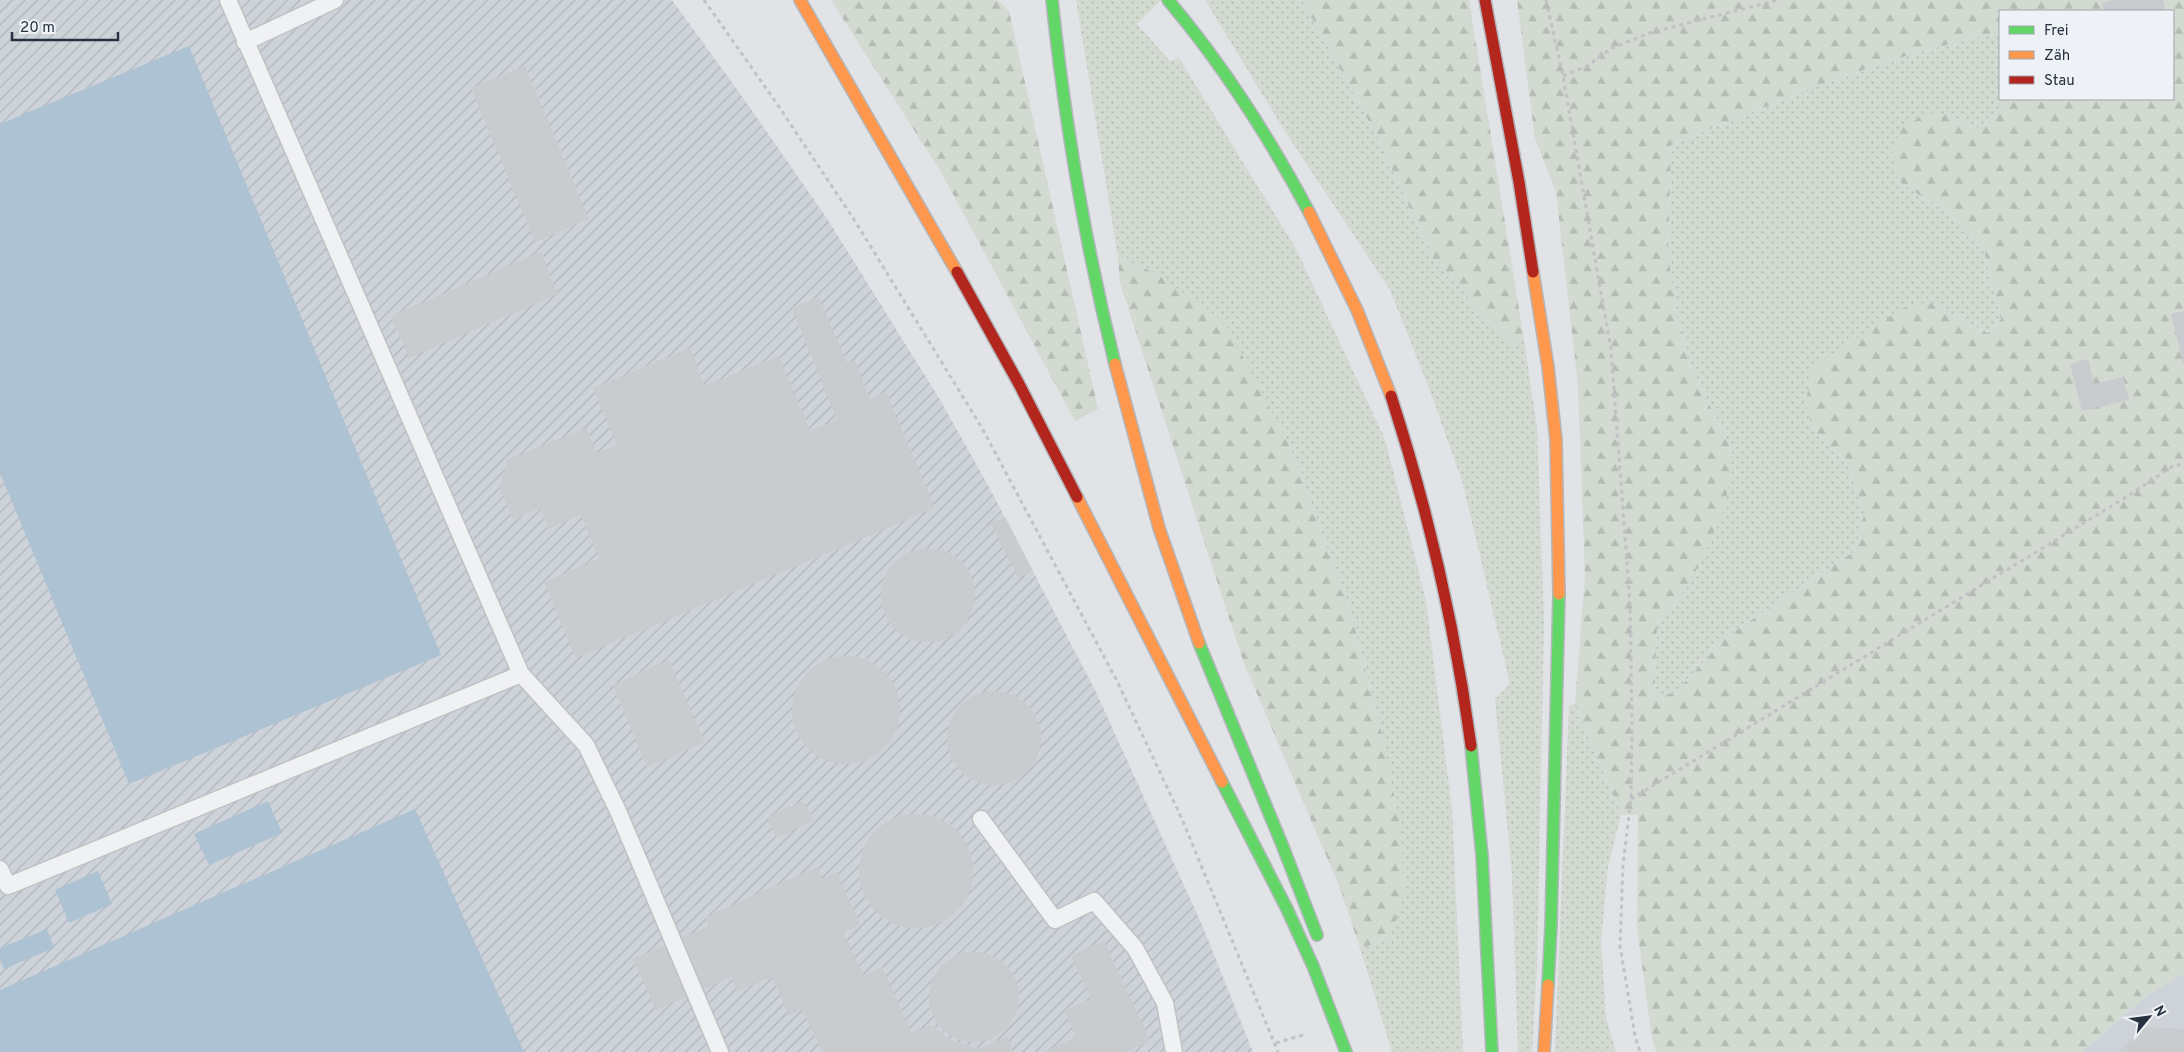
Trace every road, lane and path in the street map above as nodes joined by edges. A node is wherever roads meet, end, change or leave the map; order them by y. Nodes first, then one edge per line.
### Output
1 (228, 0) edge
2 (336, 0) edge
3 (704, 0) edge
4 (800, 0) edge
5 (1052, 0) edge
6 (1485, 0) edge
7 (1546, 0) edge
8 (1778, 0) edge
9 (1170, 3) edge
10 (245, 42) junction
11 (1563, 76) junction
12 (2184, 464) edge
13 (521, 674) junction
14 (1631, 799) junction
15 (981, 819) dead end
16 (0, 869) edge
17 (4, 888) edge
18 (1322, 950) dead end
19 (1341, 1005) dead end
20 (720, 1052) edge
21 (1174, 1052) edge
22 (1278, 1052) edge
23 (1346, 1052) edge
24 (1355, 1052) edge
25 (1492, 1052) edge
26 (1544, 1052) edge
27 (1640, 1052) edge

1 - 10 lane
2 - 10 lane
3 - 22 path
4 - 23 highway
5 - 18 highway
6 - 26 highway
7 - 11 path
8 - 11 path
9 - 25 highway
10 - 13 lane
11 - 14 path
12 - 14 path
13 - 17 lane
13 - 20 lane
14 - 27 path
15 - 21 lane
16 - 17 lane
19 - 24 highway

